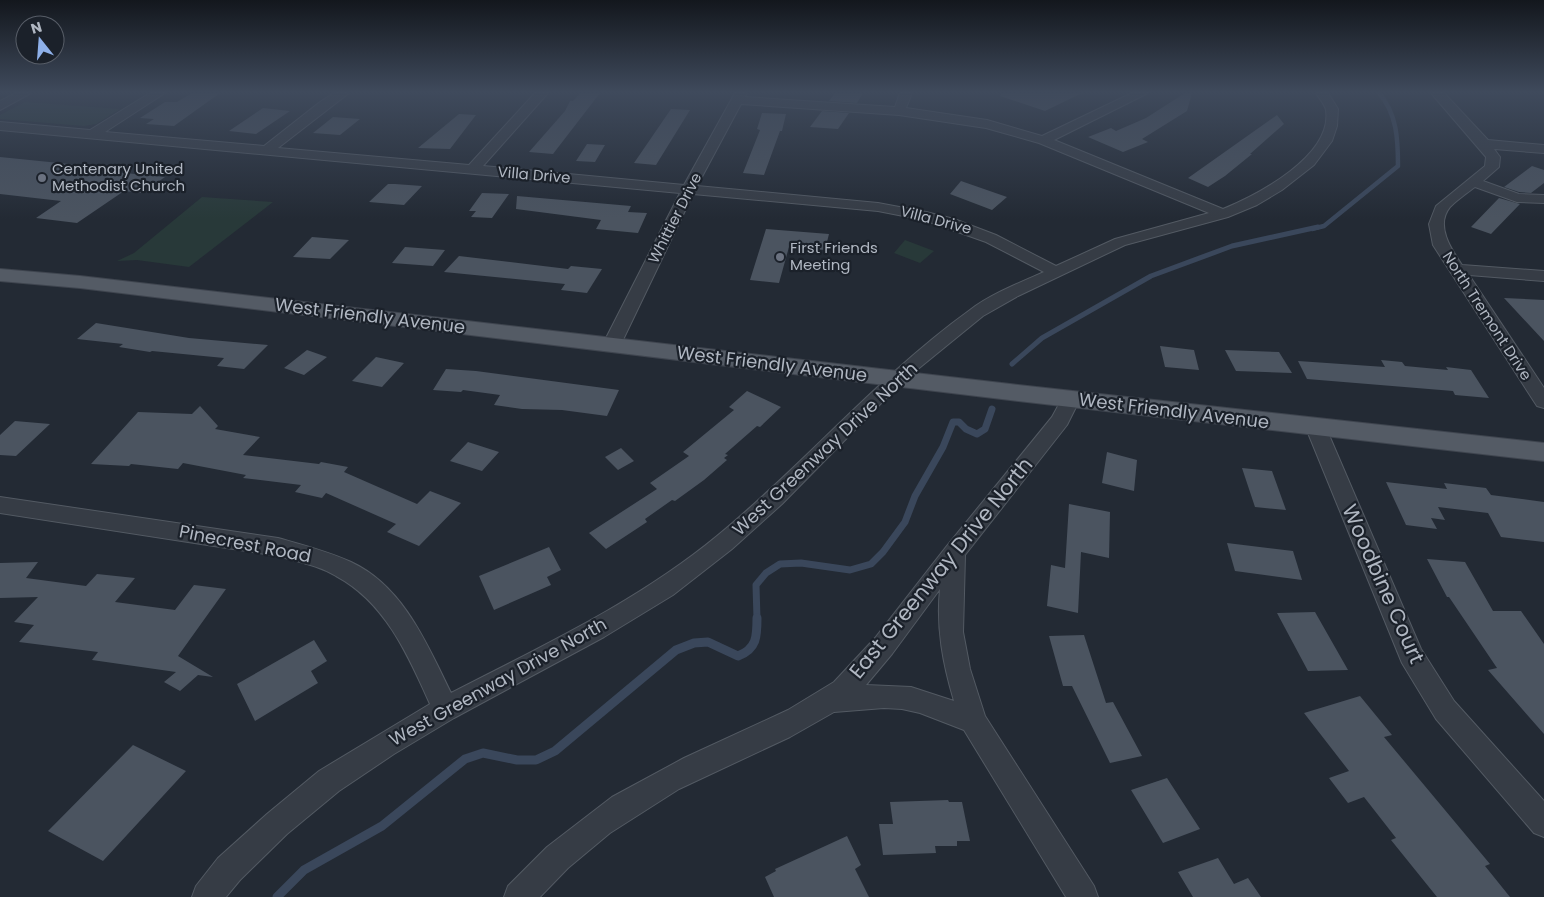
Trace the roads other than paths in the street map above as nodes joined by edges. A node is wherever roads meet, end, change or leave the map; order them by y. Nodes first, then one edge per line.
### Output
1 (91, 135) edge
2 (286, 135) edge
3 (504, 135) edge
4 (719, 135) edge
5 (1025, 135) edge
6 (1054, 135) edge
7 (1328, 135) edge
8 (1476, 135) edge
9 (1043, 140) junction
10 (1484, 144) junction
11 (1544, 149) edge
12 (266, 151) junction
13 (473, 170) junction
14 (1474, 182) junction
15 (689, 189) junction
16 (1544, 199) edge
17 (1223, 214) junction
18 (1455, 270) junction
19 (1055, 272) junction
20 (0, 275) edge
21 (1544, 276) edge
22 (612, 344) junction
23 (896, 378) junction
24 (1071, 399) junction
25 (1544, 402) edge
26 (1316, 428) junction
27 (1544, 452) edge
28 (0, 505) edge
29 (954, 553) junction
30 (831, 700) junction
31 (445, 709) junction
32 (973, 721) junction
33 (1544, 823) edge
34 (206, 897) edge
35 (519, 897) edge
36 (1083, 897) edge

1 - 12 street, Villa Drive
2 - 12 street
3 - 13 street
4 - 15 street, Whittier Drive
5 - 9 street
6 - 9 street
7 - 17 street, West Greenway Drive North
8 - 10 street, North Tremont Drive
9 - 17 street
10 - 11 street
10 - 14 street, North Tremont Drive
12 - 13 street, Villa Drive
13 - 15 street, Villa Drive
14 - 16 street
14 - 18 street, North Tremont Drive
15 - 19 street, Villa Drive
15 - 22 street, Whittier Drive
17 - 19 street, West Greenway Drive North
18 - 21 street
18 - 25 street, North Tremont Drive
19 - 23 street, West Greenway Drive North
20 - 22 main road, West Friendly Avenue
22 - 23 main road, West Friendly Avenue
23 - 24 main road, West Friendly Avenue
23 - 31 street, West Greenway Drive North
24 - 26 main road, West Friendly Avenue
24 - 29 street, East Greenway Drive North
26 - 27 main road, West Friendly Avenue
26 - 33 street, Woodbine Court
28 - 31 street, Pinecrest Road
29 - 30 street, East Greenway Drive North
29 - 32 street
30 - 32 street
30 - 35 street, East Greenway Drive North
31 - 34 street, West Greenway Drive North
32 - 36 street

